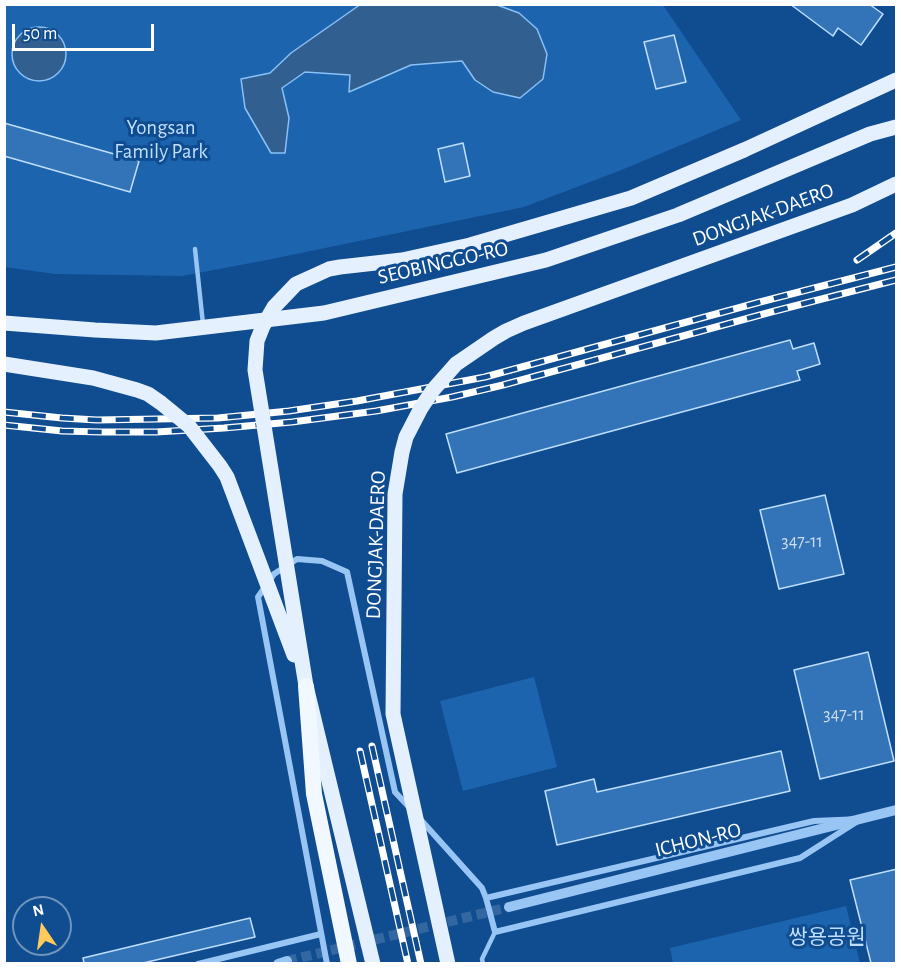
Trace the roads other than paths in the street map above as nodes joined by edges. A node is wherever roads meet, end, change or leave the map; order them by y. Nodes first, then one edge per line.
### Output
1 (897, 80) edge
2 (897, 117) edge
3 (897, 127) edge
4 (870, 134) junction
5 (897, 184) edge
6 (195, 249) dead end
7 (4, 323) edge
8 (204, 327) junction
9 (4, 364) edge
10 (306, 686) junction
11 (897, 810) edge
12 (861, 819) junction
13 (486, 898) junction
14 (509, 907) tunnel mouth
15 (495, 932) junction
16 (321, 934) junction
17 (198, 963) edge
18 (327, 963) edge
19 (349, 963) edge
20 (373, 963) edge
21 (448, 963) edge
22 (483, 963) edge

1 - 10 main road, bridge
2 - 4 main road, SEOBINGGO-RO
3 - 4 main road, SEOBINGGO-RO
4 - 8 main road, SEOBINGGO-RO
5 - 21 main road, DONGJAK-DAERO, bridge
6 - 8 lane
7 - 8 main road, SEOBINGGO-RO
9 - 10 main road, bridge
10 - 19 highway, bridge
10 - 20 main road, bridge
11 - 12 street, ICHON-RO
12 - 13 street
12 - 14 street, ICHON-RO
12 - 15 street
13 - 15 street
13 - 16 street
15 - 22 lane
16 - 17 street
16 - 18 street

